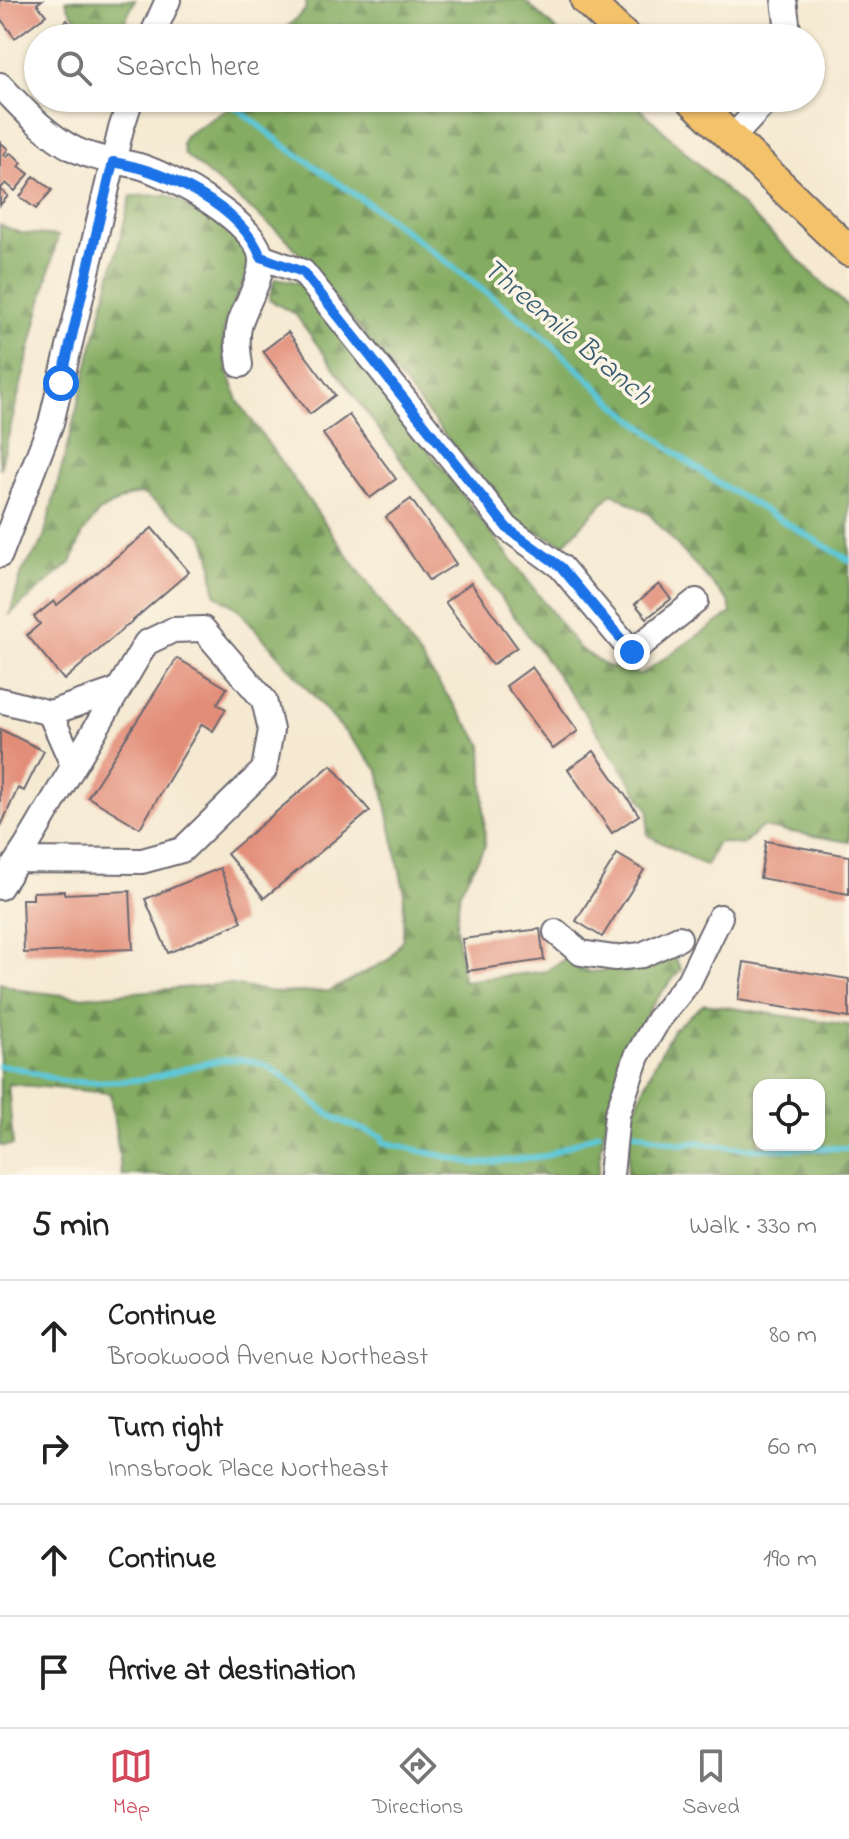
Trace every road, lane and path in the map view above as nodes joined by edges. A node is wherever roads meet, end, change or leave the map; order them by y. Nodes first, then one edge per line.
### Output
1 (168, 0) edge
2 (586, 0) edge
3 (784, 0) edge
4 (157, 24) edge
5 (611, 24) edge
6 (787, 24) edge
7 (0, 85) edge
8 (24, 108) edge
9 (28, 112) edge
10 (127, 112) edge
11 (705, 112) edge
12 (756, 112) edge
13 (732, 138) junction
14 (113, 162) junction
15 (849, 251) edge
16 (261, 257) junction
17 (240, 365) dead end
18 (0, 555) edge
19 (696, 601) dead end
20 (118, 690) junction
21 (0, 700) edge
22 (50, 713) junction
23 (73, 765) junction
24 (18, 860) junction
25 (0, 887) edge
26 (556, 932) dead end
27 (611, 1175) edge

1 - 4 street
2 - 5 main road
3 - 6 street
7 - 8 street
9 - 14 street
10 - 14 street
11 - 13 main road
12 - 13 street
13 - 15 main road
14 - 16 street
14 - 18 street
16 - 17 street
16 - 19 street
20 - 22 street
20 - 23 street
20 - 24 street
21 - 22 street
22 - 23 street
23 - 24 street
24 - 25 street
26 - 27 street

